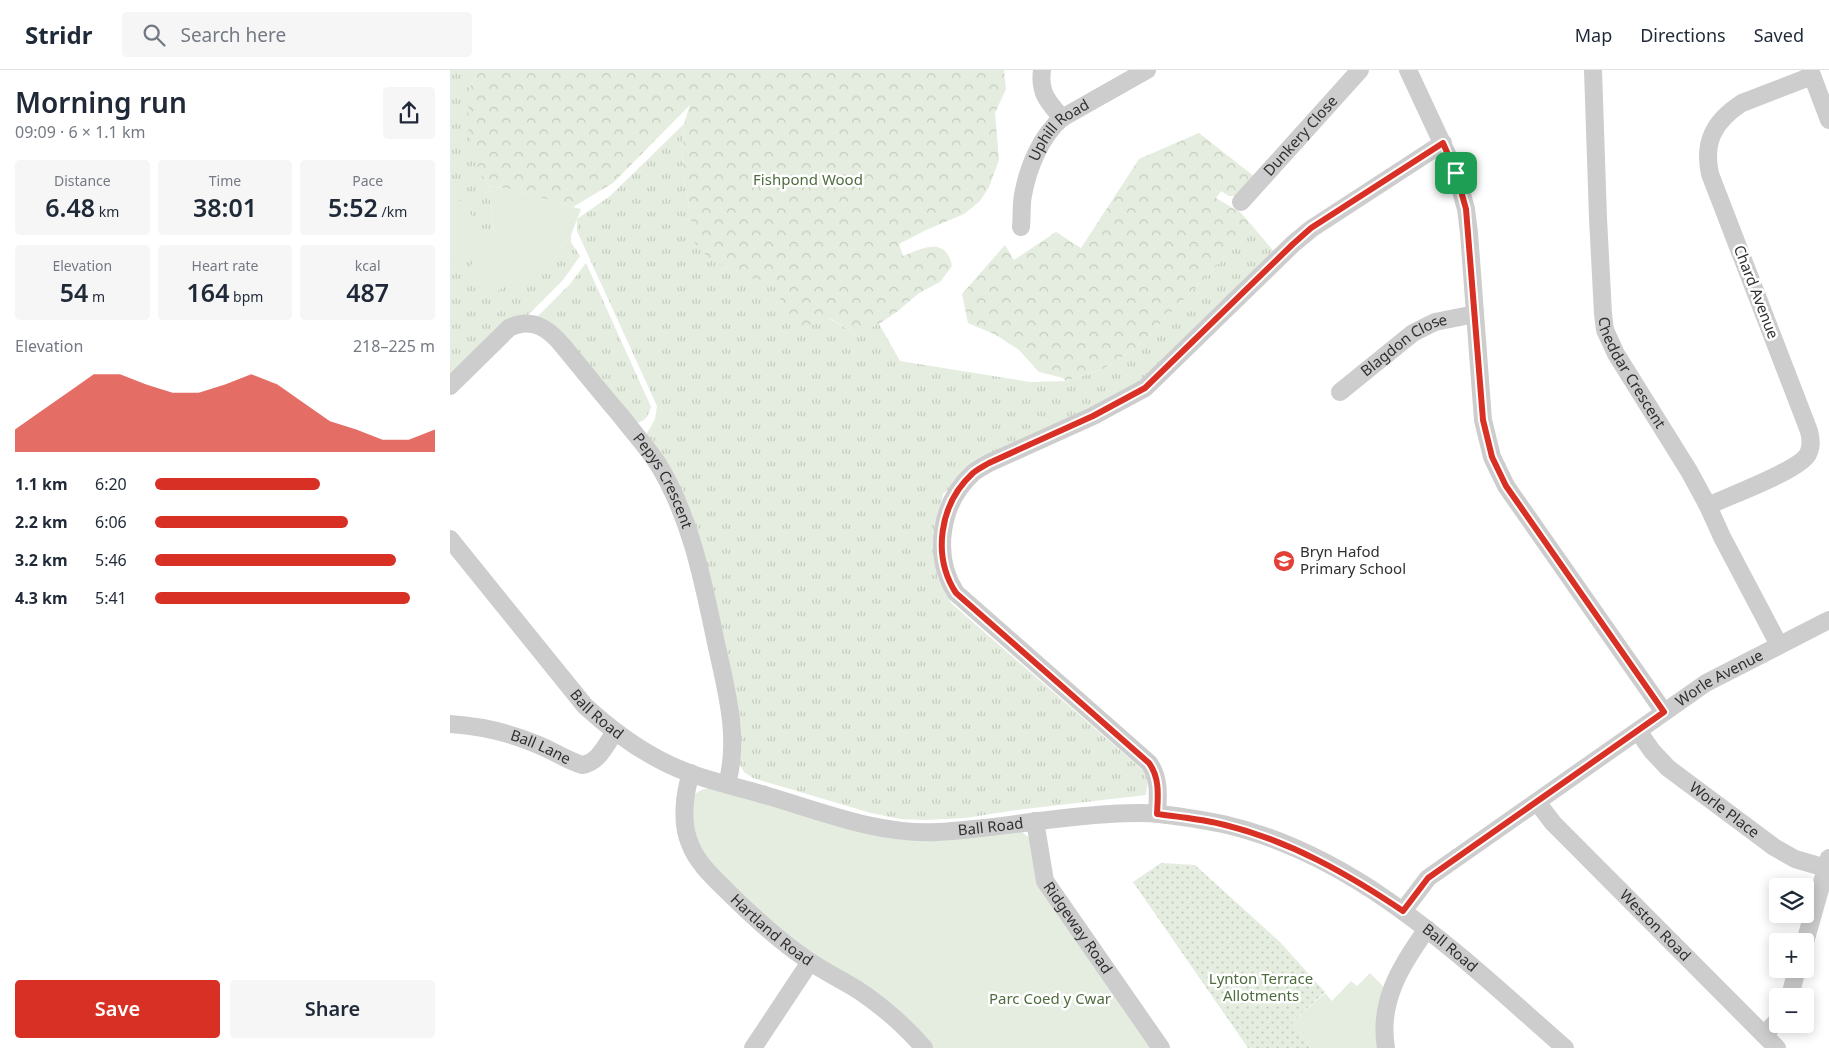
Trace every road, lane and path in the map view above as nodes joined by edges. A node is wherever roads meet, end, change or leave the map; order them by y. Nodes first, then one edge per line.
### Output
1 (1042, 70) edge
2 (1147, 70) edge
3 (1360, 70) edge
4 (1593, 70) edge
5 (1411, 71) edge
6 (1811, 73) edge
7 (1062, 118) junction
8 (1829, 120) edge
9 (1443, 143) junction
10 (1241, 202) dead end
11 (1021, 227) dead end
12 (1475, 314) junction
13 (450, 386) edge
14 (1340, 392) dead end
15 (1708, 506) junction
16 (450, 540) edge
17 (1829, 620) edge
18 (1778, 645) junction
19 (1664, 712) junction
20 (450, 724) edge
21 (1638, 731) junction
22 (615, 732) junction
23 (691, 773) junction
24 (727, 784) junction
25 (1537, 802) junction
26 (1157, 814) junction
27 (1035, 821) junction
28 (1827, 863) edge
29 (1403, 911) junction
30 (1427, 929) junction
31 (1808, 933) edge
32 (810, 962) junction
33 (1769, 1030) edge
34 (1764, 1035) junction
35 (753, 1048) edge
36 (924, 1048) edge
37 (1161, 1048) edge
38 (1386, 1048) edge
39 (1565, 1048) edge
40 (1777, 1048) edge

1 - 7 street
2 - 7 street, Uphill Road
3 - 10 street, Dunkery Close
4 - 15 street, Cheddar Crescent
5 - 9 street
6 - 8 street
6 - 15 street, Chard Avenue
7 - 11 street, Uphill Road
9 - 12 street
9 - 26 street
12 - 14 street, Blagdon Close
12 - 19 street
13 - 24 street, Pepys Crescent
15 - 18 street, Cheddar Crescent
16 - 22 street, Ball Road
17 - 18 street, Worle Avenue
18 - 19 street, Worle Avenue
19 - 21 street, Worle Avenue
20 - 22 street, Ball Lane
21 - 25 street, Worle Avenue
21 - 28 street, Worle Place
22 - 23 street, Ball Road
23 - 24 street, Ball Road
23 - 32 street, Hartland Road
24 - 27 street, Ball Road
25 - 29 street, Worle Avenue
25 - 34 street, Weston Road
26 - 27 street, Ball Road
26 - 29 street, Ball Road
27 - 37 street, Ridgeway Road
28 - 31 street
29 - 30 street, Ball Road
30 - 38 street
30 - 39 street, Ball Road
32 - 35 street
32 - 36 street, Hartland Road
33 - 34 street
34 - 40 street, Weston Road

